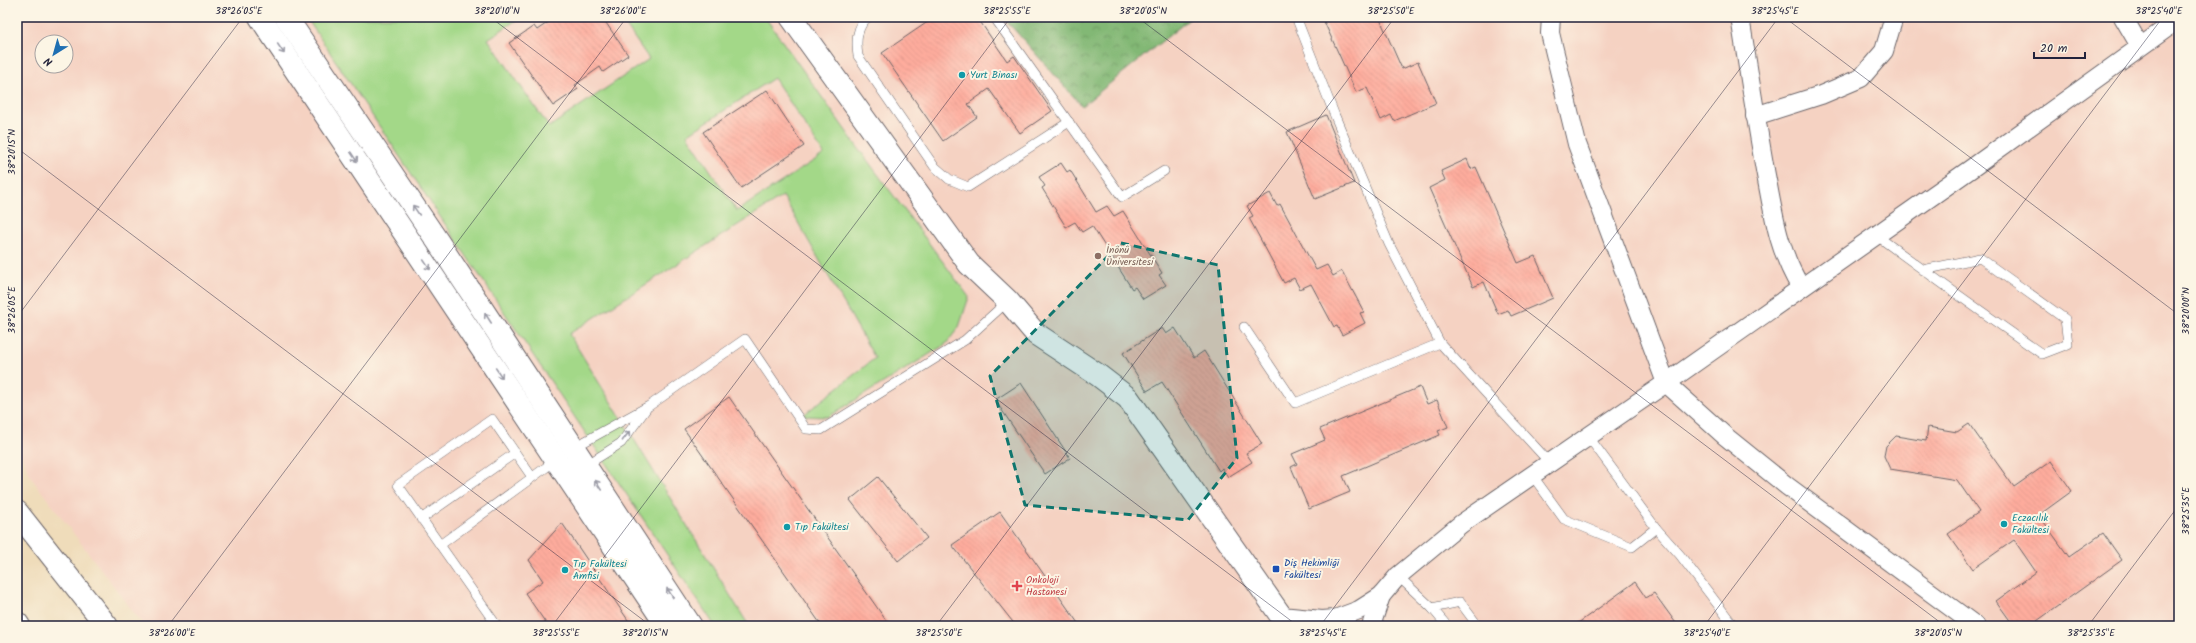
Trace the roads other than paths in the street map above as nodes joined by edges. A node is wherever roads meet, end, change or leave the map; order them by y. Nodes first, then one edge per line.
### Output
1 (260, 17) edge
2 (286, 17) edge
3 (791, 17) edge
4 (868, 17) edge
5 (994, 17) edge
6 (1296, 17) edge
7 (1551, 17) edge
8 (1740, 17) edge
9 (1894, 17) edge
10 (2123, 17) edge
11 (2179, 18) edge
12 (2140, 46) junction
13 (1755, 116) junction
14 (1069, 122) junction
15 (1164, 171) dead end
16 (1876, 235) junction
17 (1923, 270) junction
18 (1801, 288) junction
19 (1008, 301) junction
20 (1244, 327) dead end
21 (1440, 343) junction
22 (1666, 383) junction
23 (648, 406) junction
24 (1588, 436) junction
25 (515, 452) junction
26 (565, 454) junction
27 (1549, 462) junction
28 (586, 466) junction
29 (1532, 475) junction
30 (532, 477) junction
31 (17, 512) edge
32 (421, 519) junction
33 (1656, 528) junction
34 (440, 546) junction
35 (1398, 576) junction
36 (1381, 596) junction
37 (1432, 608) junction
38 (1284, 621) edge
39 (17, 623) edge
40 (19, 626) edge
41 (107, 626) edge
42 (497, 626) edge
43 (667, 626) edge
44 (691, 626) edge
45 (1371, 626) edge
46 (1447, 626) edge
47 (1478, 626) edge
48 (1734, 626) edge
49 (1976, 626) edge

1 -> 26 main road
26 -> 2 main road
3 - 19 main road
4 - 14 lane
5 - 14 lane
6 - 21 lane
7 - 22 street
8 - 13 street
9 - 13 street
10 - 12 street
11 - 12 street
12 - 16 street
13 - 18 street
14 - 15 lane
16 - 17 lane
16 - 18 street
17 - 17 lane
18 - 22 street
19 - 23 lane
19 - 38 main road
20 - 21 lane
21 - 27 lane
22 - 24 street
22 - 49 street
23 - 26 lane
28 -> 23 lane
24 - 27 street
24 - 33 lane
25 - 30 lane
25 - 32 lane
25 - 32 lane
26 - 28 main road
26 - 30 lane
26 - 43 main road
27 - 29 street
44 -> 28 main road
29 - 33 lane
29 - 35 street
30 - 34 lane
31 - 41 main road
32 - 34 lane
33 - 48 lane
34 - 42 lane
35 - 36 street
35 - 37 lane
36 - 38 street
36 - 45 street
37 - 46 lane
37 - 47 lane
39 - 40 main road

